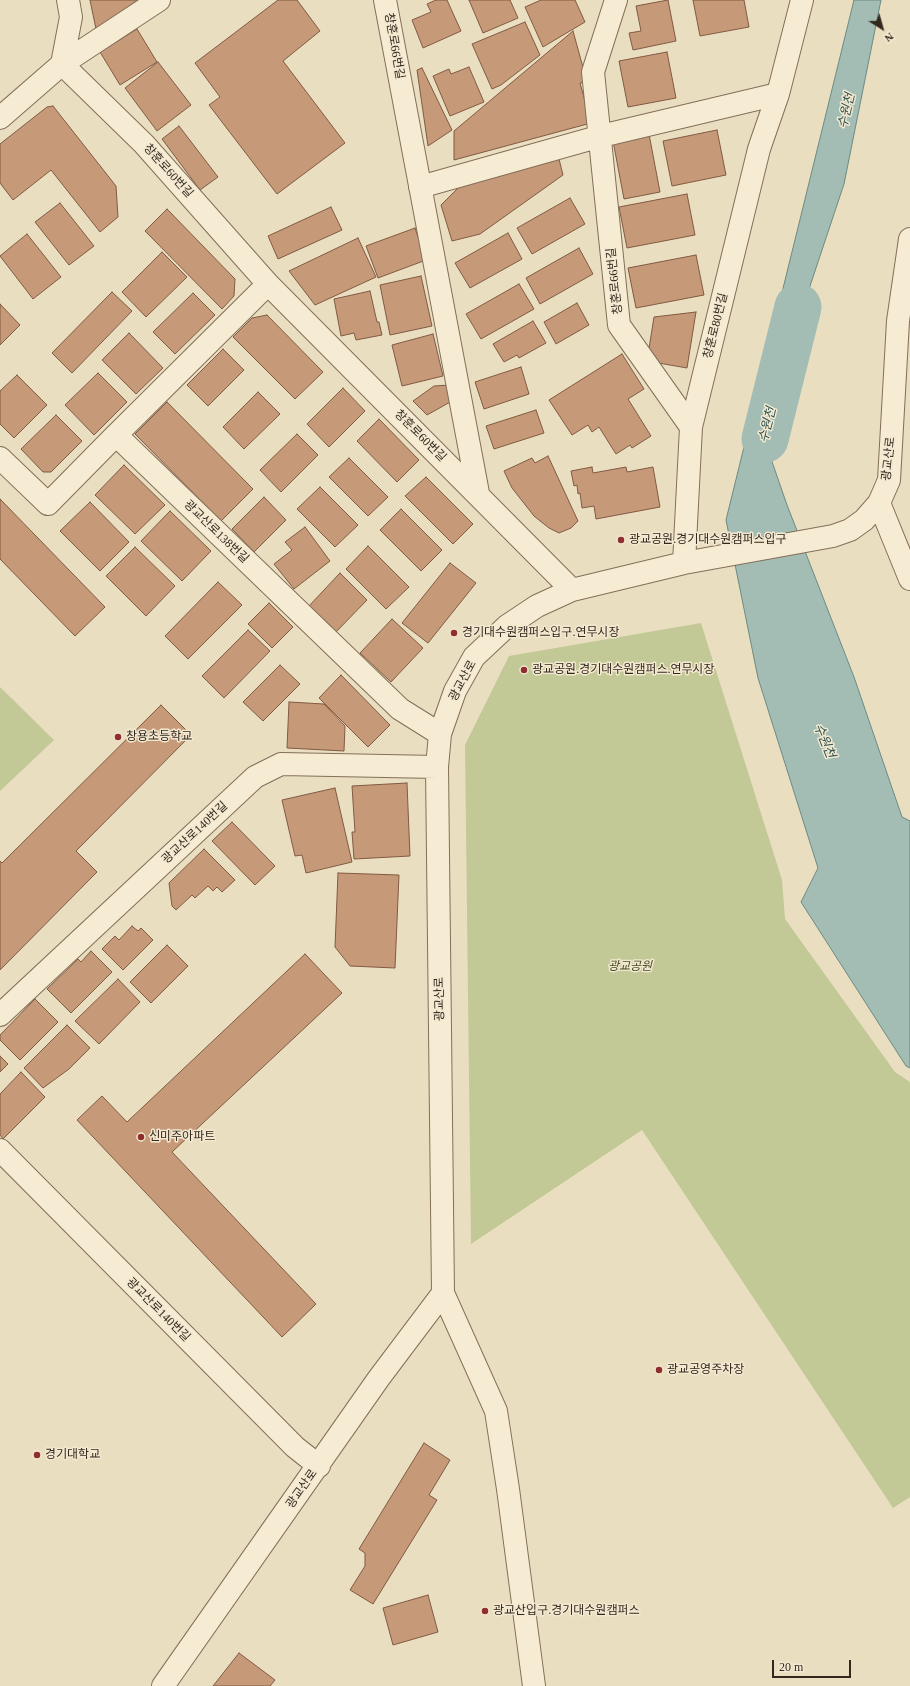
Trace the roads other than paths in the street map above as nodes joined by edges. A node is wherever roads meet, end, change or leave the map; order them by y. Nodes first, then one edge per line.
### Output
1 (68, 0) edge
2 (159, 0) edge
3 (385, 0) edge
4 (616, 0) edge
5 (802, 0) edge
6 (62, 64) junction
7 (778, 94) junction
8 (0, 118) edge
9 (601, 136) junction
10 (420, 187) junction
11 (910, 239) edge
12 (268, 284) junction
13 (904, 321) edge
14 (692, 427) junction
15 (116, 435) junction
16 (0, 458) edge
17 (478, 493) junction
18 (879, 503) junction
19 (689, 562) junction
20 (910, 579) edge
21 (572, 590) junction
22 (440, 734) junction
23 (437, 767) junction
24 (0, 1015) edge
25 (0, 1150) edge
26 (443, 1293) junction
27 (319, 1466) junction
28 (163, 1686) edge
29 (534, 1686) edge

1 - 6 street
2 - 6 street
3 - 10 street, 창훈로66번길
4 - 9 street, 창훈로66번길
5 - 7 street, 창훈로80번길
6 - 8 street
6 - 12 street, 창훈로60번길
7 - 9 street
7 - 14 street, 창훈로80번길
9 - 10 street
9 - 14 street, 창훈로66번길
10 - 17 street, 창훈로66번길
11 - 13 street, 광교산로
12 - 15 street
12 - 17 street, 창훈로60번길
13 - 18 street, 광교산로
14 - 19 street, 창훈로80번길
15 - 16 street
15 - 22 street, 광교산로138번길
17 - 21 street, 창훈로60번길
18 - 19 street, 광교산로
18 - 20 street
19 - 21 street, 광교산로
21 - 22 street, 광교산로
22 - 23 street, 광교산로
23 - 24 street, 광교산로140번길
23 - 26 street, 광교산로
25 - 27 street, 광교산로140번길
26 - 27 street, 광교산로
26 - 29 street, 광교산로
27 - 28 street, 광교산로

